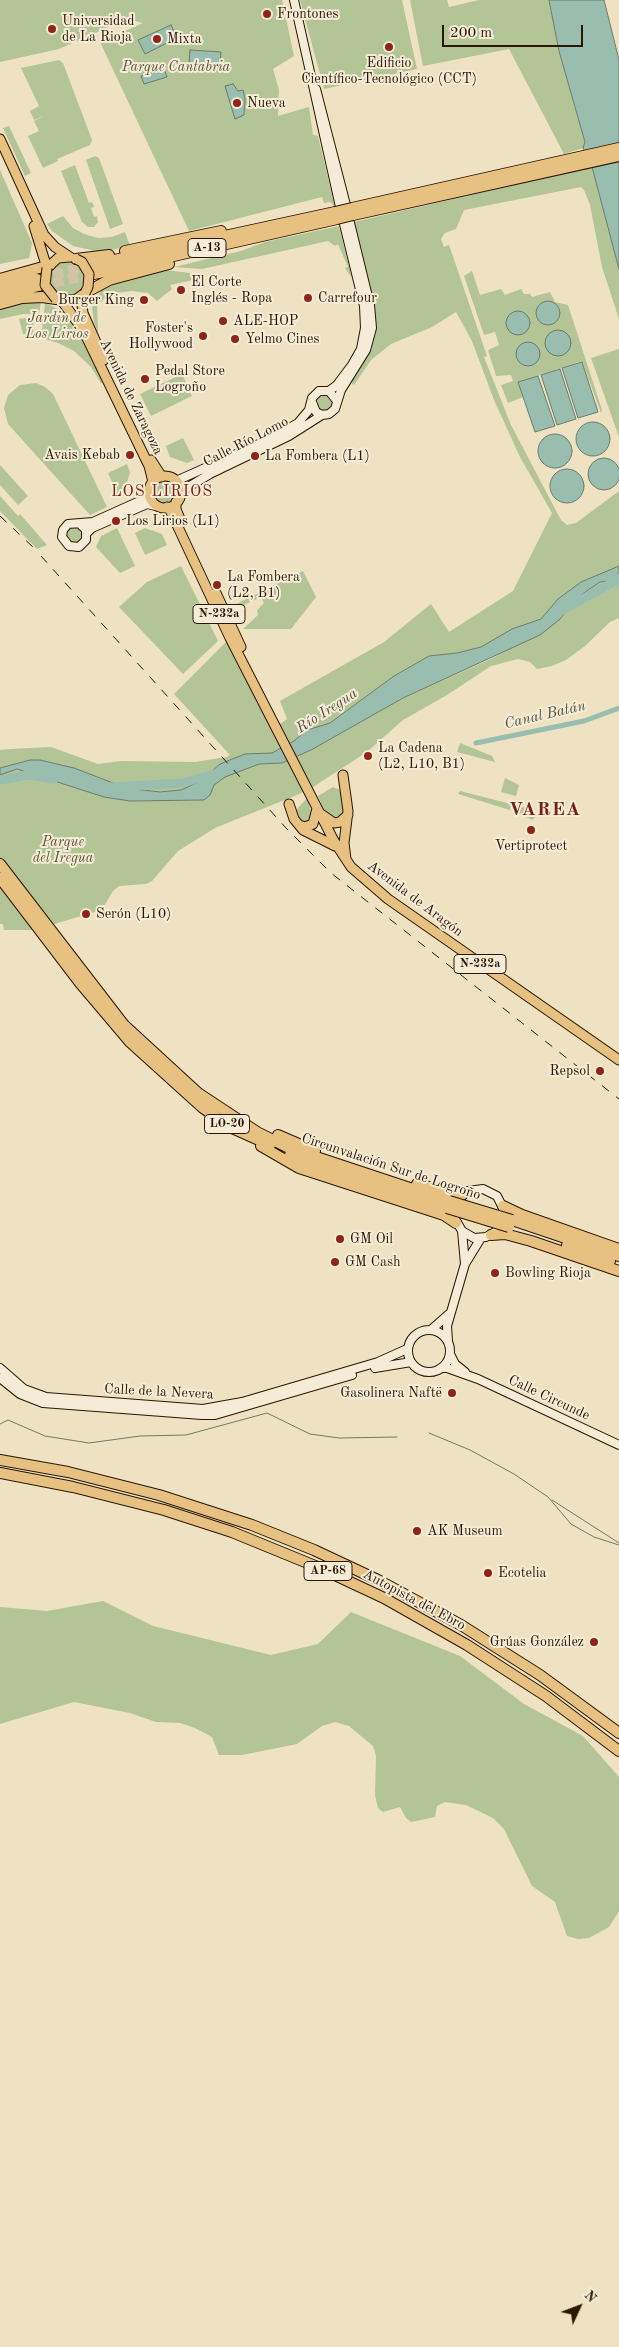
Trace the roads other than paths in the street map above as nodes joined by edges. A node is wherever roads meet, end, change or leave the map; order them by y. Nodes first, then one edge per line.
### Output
1 (294, 0) edge
2 (0, 139) edge
3 (619, 148) edge
4 (0, 153) edge
5 (619, 156) edge
6 (551, 167) junction
7 (345, 214) junction
8 (319, 223) junction
9 (267, 227) junction
10 (73, 258) junction
11 (48, 266) junction
12 (0, 279) edge
13 (0, 287) edge
14 (0, 295) edge
15 (83, 295) junction
16 (59, 300) junction
17 (0, 304) edge
18 (329, 391) junction
19 (337, 401) junction
20 (312, 402) junction
21 (322, 415) junction
22 (262, 446) junction
23 (251, 451) junction
24 (162, 476) junction
25 (176, 481) junction
26 (152, 482) junction
27 (149, 492) junction
28 (180, 492) junction
29 (176, 502) junction
30 (163, 507) junction
31 (80, 524) junction
32 (87, 533) junction
33 (272, 720) junction
34 (343, 776) dead end
35 (289, 804) dead end
36 (318, 809) junction
37 (348, 815) junction
38 (299, 825) junction
39 (338, 848) junction
40 (346, 861) junction
41 (0, 864) edge
42 (0, 878) edge
43 (63, 955) junction
44 (619, 1060) edge
45 (232, 1128) junction
46 (503, 1209) joint
47 (456, 1210) junction
48 (503, 1228) junction
49 (481, 1238) junction
50 (619, 1249) edge
51 (619, 1256) edge
52 (465, 1264) junction
53 (619, 1265) edge
54 (619, 1271) edge
55 (452, 1310) junction
56 (432, 1329) junction
57 (448, 1341) junction
58 (407, 1350) junction
59 (450, 1354) junction
60 (411, 1362) junction
61 (0, 1368) edge
62 (441, 1368) junction
63 (468, 1375) junction
64 (0, 1378) edge
65 (619, 1445) edge
66 (0, 1460) edge
67 (0, 1473) edge
68 (619, 1733) edge
69 (619, 1751) edge

1 - 7 main road
2 - 10 main road
3 - 6 highway, A-13
4 - 11 main road
5 - 6 highway, A-13
6 - 7 highway, A-13
7 - 8 highway, A-13
7 - 9 highway, A-13
7 - 18 main road
7 - 19 main road
8 - 9 highway, A-13
8 - 15 highway
9 - 10 highway
10 - 11 main road
10 - 15 main road, bridge
11 - 12 highway
11 - 16 main road, bridge
13 - 14 highway
15 - 16 main road
15 - 24 main road, Avenida de Zaragoza
16 - 17 highway
16 - 26 main road, Avenida de Zaragoza
18 - 19 main road
18 - 20 main road
19 - 21 main road
20 - 21 main road
20 - 22 main road, Calle Río Lomo
21 - 22 main road, Calle Río Lomo
22 - 23 main road, Calle Río Lomo
23 - 25 main road, Calle Río Lomo
23 - 28 main road, Calle Río Lomo
24 - 25 main road
24 - 26 main road
25 - 28 main road
26 - 27 main road
27 - 30 main road, N-232a
27 - 31 main road
28 - 29 main road
29 - 30 main road
29 - 33 main road, N-232a
30 - 32 main road
30 - 33 main road, N-232a
31 - 32 main road
31 - 32 main road
33 - 36 main road, N-232a
34 - 37 main road
35 - 38 main road
36 - 37 main road
36 - 38 main road
36 - 39 main road, Avenida de Aragón / N-232a
37 - 40 main road
38 - 39 main road
39 - 40 main road, Avenida de Aragón / N-232a
40 - 44 main road, Avenida de Aragón / N-232a
41 - 43 highway, Circunvalación Sur de Logroño / LO-20
42 - 43 highway, Circunvalación Sur de Logroño / LO-20
43 - 45 highway, Circunvalación Sur de Logroño / LO-20
43 - 47 highway, Circunvalación Sur de Logroño / LO-20
45 - 47 highway, Circunvalación Sur de Logroño / LO-20
45 - 47 highway
46 - 47 main road
46 - 50 highway
47 - 48 highway, Circunvalación Sur de Logroño / LO-20, bridge
47 - 49 main road
47 - 52 main road
48 - 49 main road
48 - 51 highway, Circunvalación Sur de Logroño / LO-20
48 - 53 highway, Circunvalación Sur de Logroño / LO-20
48 - 54 highway
49 - 52 main road
52 - 55 main road
55 - 56 main road
55 - 57 main road
56 - 57 main road
56 - 58 main road
57 - 59 main road
58 - 60 main road
58 - 61 main road, Calle de la Nevera
59 - 62 main road
59 - 63 main road, Calle Circunde
60 - 62 main road
60 - 64 main road, Calle de la Nevera
62 - 63 main road, Calle Circunde
63 - 65 main road, Calle Circunde
66 - 68 highway, Autopista del Ebro / AP-68
67 - 69 highway, Autopista del Ebro / AP-68

